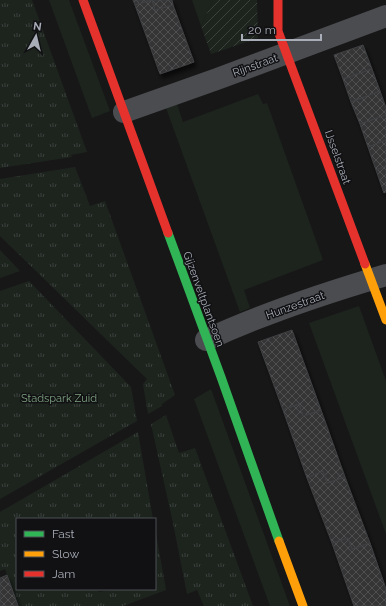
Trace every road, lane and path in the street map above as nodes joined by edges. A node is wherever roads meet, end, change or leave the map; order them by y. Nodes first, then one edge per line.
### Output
1 (83, 0) edge
2 (278, 0) edge
3 (386, 16) edge
4 (287, 53) junction
5 (124, 112) junction
6 (378, 277) edge
7 (386, 320) edge
8 (206, 340) junction
9 (303, 606) edge

1 - 5 street, Gijzenveltplantsoen
2 - 4 street, IJsselstraat
3 - 4 street, Rijnstraat
4 - 5 street, Rijnstraat
4 - 6 street, IJsselstraat
5 - 8 street, Gijzenveltplantsoen
6 - 7 street, IJsselstraat
6 - 8 street, Hunzestraat
8 - 9 street, Gijzenveltplantsoen

